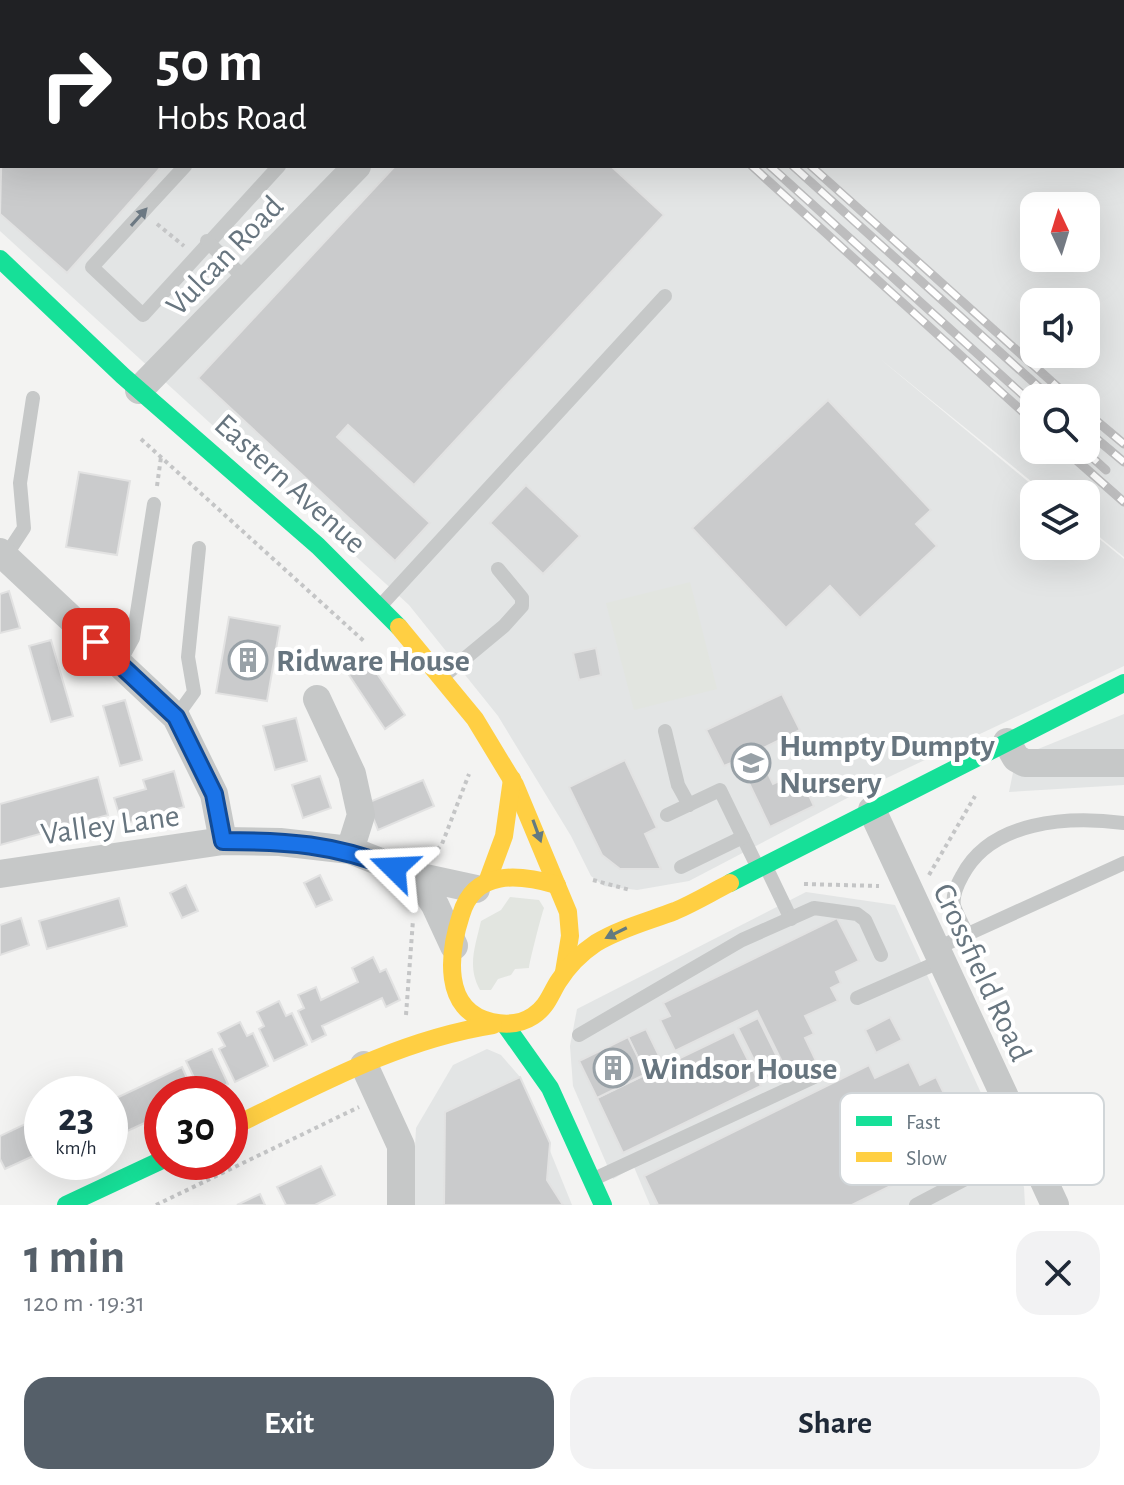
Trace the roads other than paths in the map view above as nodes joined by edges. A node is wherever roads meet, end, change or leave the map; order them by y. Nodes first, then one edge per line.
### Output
1 (183, 168) edge
2 (277, 168) edge
3 (355, 168) edge
4 (207, 241) junction
5 (0, 259) edge
6 (248, 282) junction
7 (665, 296) dead end
8 (139, 390) junction
9 (33, 398) dead end
10 (154, 504) road end
11 (199, 548) dead end
12 (2, 554) edge
13 (498, 569) dead end
14 (381, 606) junction
15 (119, 663) junction
16 (442, 678) junction
17 (1124, 683) edge
18 (317, 699) dead end
19 (176, 717) junction
20 (665, 731) dead end
21 (1007, 742) junction
22 (1124, 763) edge
23 (512, 779) junction
24 (689, 805) junction
25 (872, 810) junction
26 (667, 815) dead end
27 (1124, 823) edge
28 (743, 837) junction
29 (223, 841) junction
30 (350, 850) junction
31 (1124, 863) edge
32 (762, 866) junction
33 (681, 867) dead end
34 (0, 874) edge
35 (416, 876) junction
36 (482, 885) junction
37 (560, 892) junction
38 (584, 901) dead end
39 (624, 908) dead end
40 (677, 910) junction
41 (791, 919) junction
42 (967, 934) junction
43 (881, 955) dead end
44 (938, 955) junction
45 (453, 961) junction
46 (564, 972) junction
47 (553, 991) junction
48 (857, 998) dead end
49 (439, 1001) dead end
50 (426, 1021) dead end
51 (549, 1022) dead end
52 (500, 1026) junction
53 (579, 1035) dead end
54 (408, 1044) junction
55 (549, 1053) dead end
56 (364, 1065) junction
57 (825, 1072) dead end
58 (1001, 1093) edge
59 (556, 1104) junction
60 (248, 1120) edge
61 (144, 1168) edge
62 (592, 1180) junction
63 (954, 1185) edge
64 (1045, 1185) edge
65 (66, 1205) edge
66 (401, 1205) edge
67 (603, 1205) edge
68 (916, 1205) edge
69 (1055, 1205) edge

4 -> 1 lane
2 - 4 lane
3 - 6 street, Vulcan Road
4 - 6 lane
5 - 8 main road, Eastern Avenue
6 - 8 street, Vulcan Road
7 - 14 lane
8 - 14 main road, Eastern Avenue
9 - 12 lane
10 - 15 lane
11 - 19 lane
12 - 15 street
13 - 16 lane
14 - 16 main road, Eastern Avenue
15 - 19 street
16 - 23 main road, Eastern Avenue
17 - 21 main road
18 - 30 street
19 - 29 street
20 - 24 lane
21 - 22 street
21 - 25 main road
23 - 36 main road
23 -> 37 main road, Eastern Avenue
24 - 26 lane
24 - 28 lane
25 - 32 main road
25 - 44 street, Crossfield Road
27 - 42 lane
28 - 32 lane
28 - 33 lane
29 - 30 street, Valley Lane
29 - 34 street, Valley Lane
30 - 35 street, Valley Lane
31 - 42 lane
32 - 40 main road
32 - 41 lane
35 - 36 street, Valley Lane
35 - 45 street
36 - 37 main road
36 - 45 main road
37 - 38 main road
37 - 46 main road
39 - 40 main road
40 -> 46 main road
41 - 43 lane
41 - 53 lane
42 - 44 lane
44 - 48 lane
44 - 58 street, Crossfield Road
45 - 49 main road
45 - 52 main road
46 - 47 main road
47 - 51 main road
47 - 52 main road
50 - 54 main road
52 - 54 main road
52 - 59 main road
54 - 56 main road
55 - 59 main road
56 - 60 main road
56 - 66 street
57 - 62 lane
59 - 62 main road
61 - 65 main road
62 - 67 main road
63 - 68 lane
64 - 69 street, Crossfield Road

